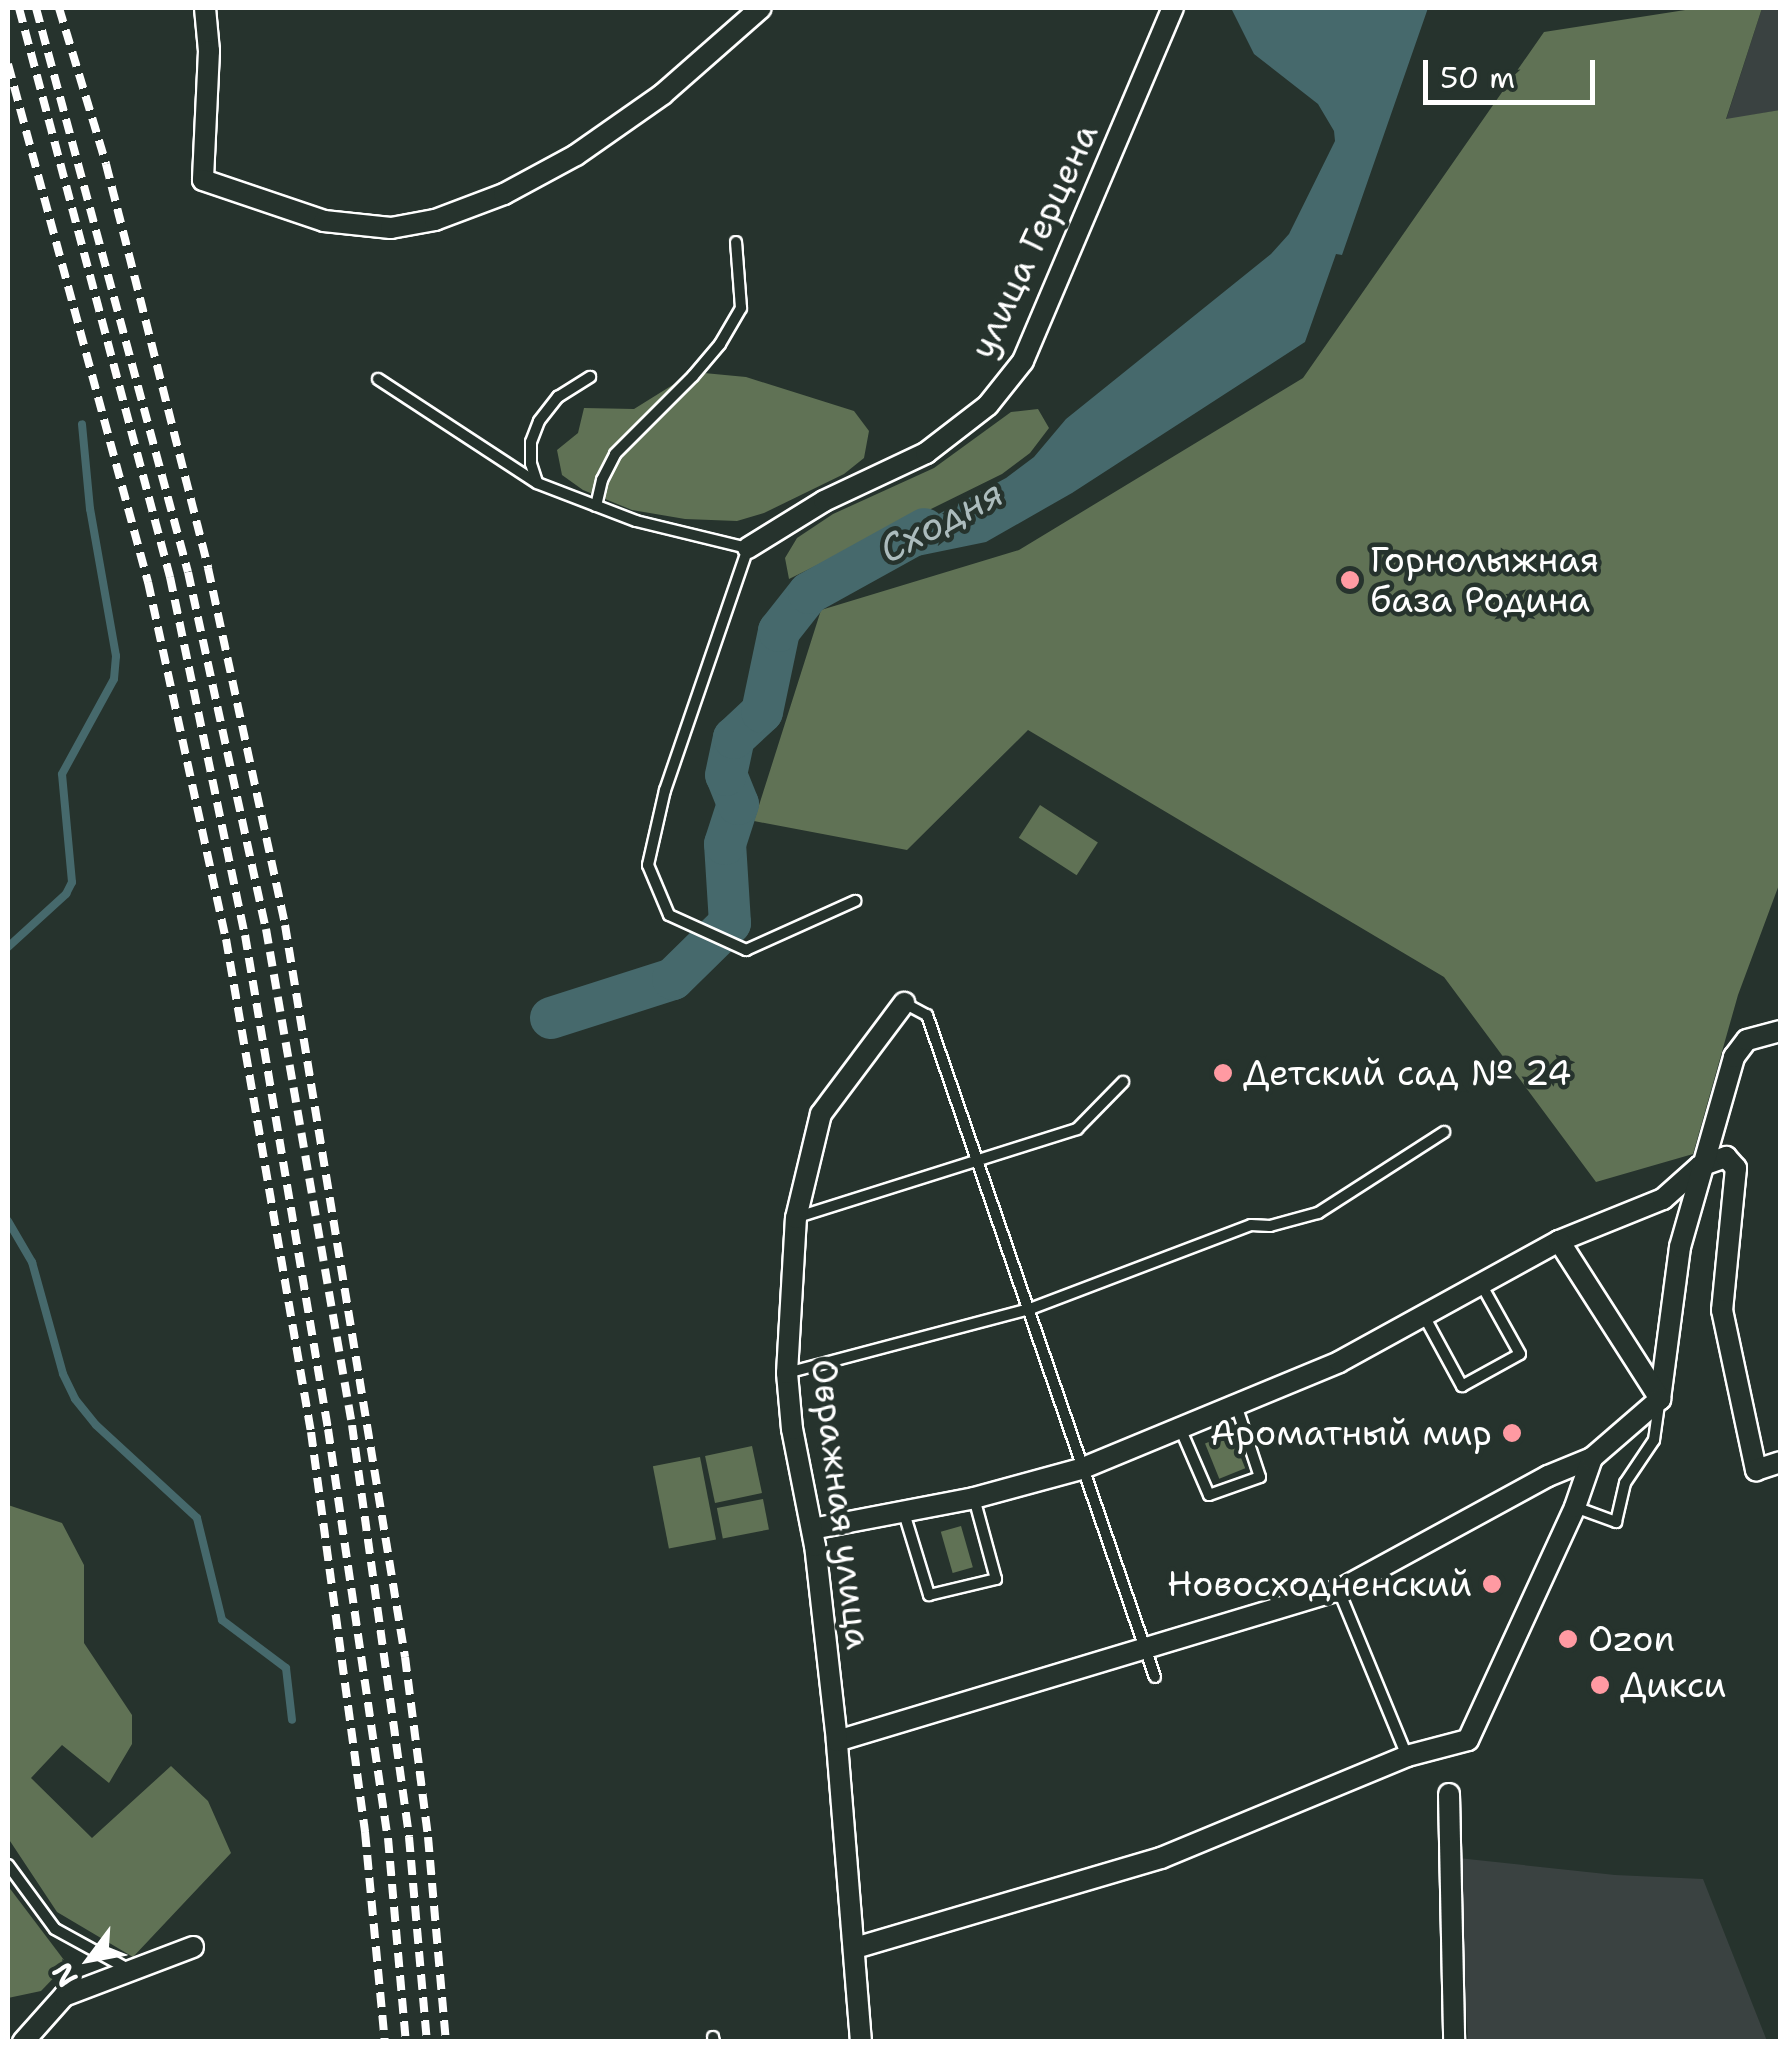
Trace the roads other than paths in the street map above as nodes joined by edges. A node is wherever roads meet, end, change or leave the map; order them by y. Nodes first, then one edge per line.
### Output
1 (206, 8) edge
2 (761, 8) edge
3 (1173, 8) edge
4 (736, 242) dead end
5 (590, 377) dead end
6 (378, 378) dead end
7 (538, 482) junction
8 (596, 506) junction
9 (748, 548) junction
10 (855, 901) dead end
11 (904, 1003) joint
12 (1780, 1030) edge
13 (1123, 1082) dead end
14 (1444, 1132) dead end
15 (978, 1162) junction
16 (1700, 1166) junction
17 (796, 1218) junction
18 (1559, 1241) junction
19 (1480, 1282) junction
20 (1030, 1309) junction
21 (1423, 1316) junction
22 (787, 1373) junction
23 (1660, 1399) junction
24 (1236, 1404) junction
25 (1180, 1427) junction
26 (1592, 1458) junction
27 (1780, 1462) edge
28 (1081, 1470) junction
29 (974, 1498) junction
30 (1575, 1507) junction
31 (904, 1513) junction
32 (812, 1529) junction
33 (1338, 1590) junction
34 (1146, 1650) junction
35 (1155, 1677) dead end
36 (838, 1741) junction
37 (1407, 1756) junction
38 (1449, 1794) dead end
39 (8, 1864) edge
40 (193, 1947) dead end
41 (856, 1948) junction
42 (130, 1971) junction
43 (23, 2042) edge
44 (862, 2042) edge
45 (1454, 2042) edge

1 - 2 street
3 - 9 street, улица Герцена
4 - 8 lane
5 - 7 lane
6 - 7 lane
7 - 8 lane
8 - 9 lane
9 - 10 lane
11 - 15 lane
11 - 17 street, Овражная улица
12 - 16 street
13 - 15 lane
14 - 20 lane
15 - 17 lane
15 - 20 lane
16 - 18 street
16 - 23 street
16 - 27 street
17 - 22 street, Овражная улица
18 - 19 street
18 - 23 street
19 - 21 street
19 - 21 lane
20 - 22 lane
20 - 28 lane
21 - 24 street
22 - 32 street, Овражная улица
23 - 26 street
23 - 30 lane
24 - 25 street
24 - 25 lane
25 - 28 street
26 - 30 street
26 - 33 street
28 - 29 street
28 - 34 lane
29 - 31 street
29 - 31 lane
30 - 37 street
31 - 32 street
32 - 36 street, Овражная улица
33 - 34 street
33 - 37 lane
34 - 35 lane
34 - 36 street
36 - 41 street, Овражная улица
37 - 41 street
38 - 45 street
39 - 42 lane
40 - 42 street
41 - 44 street, Овражная улица
42 - 43 street

